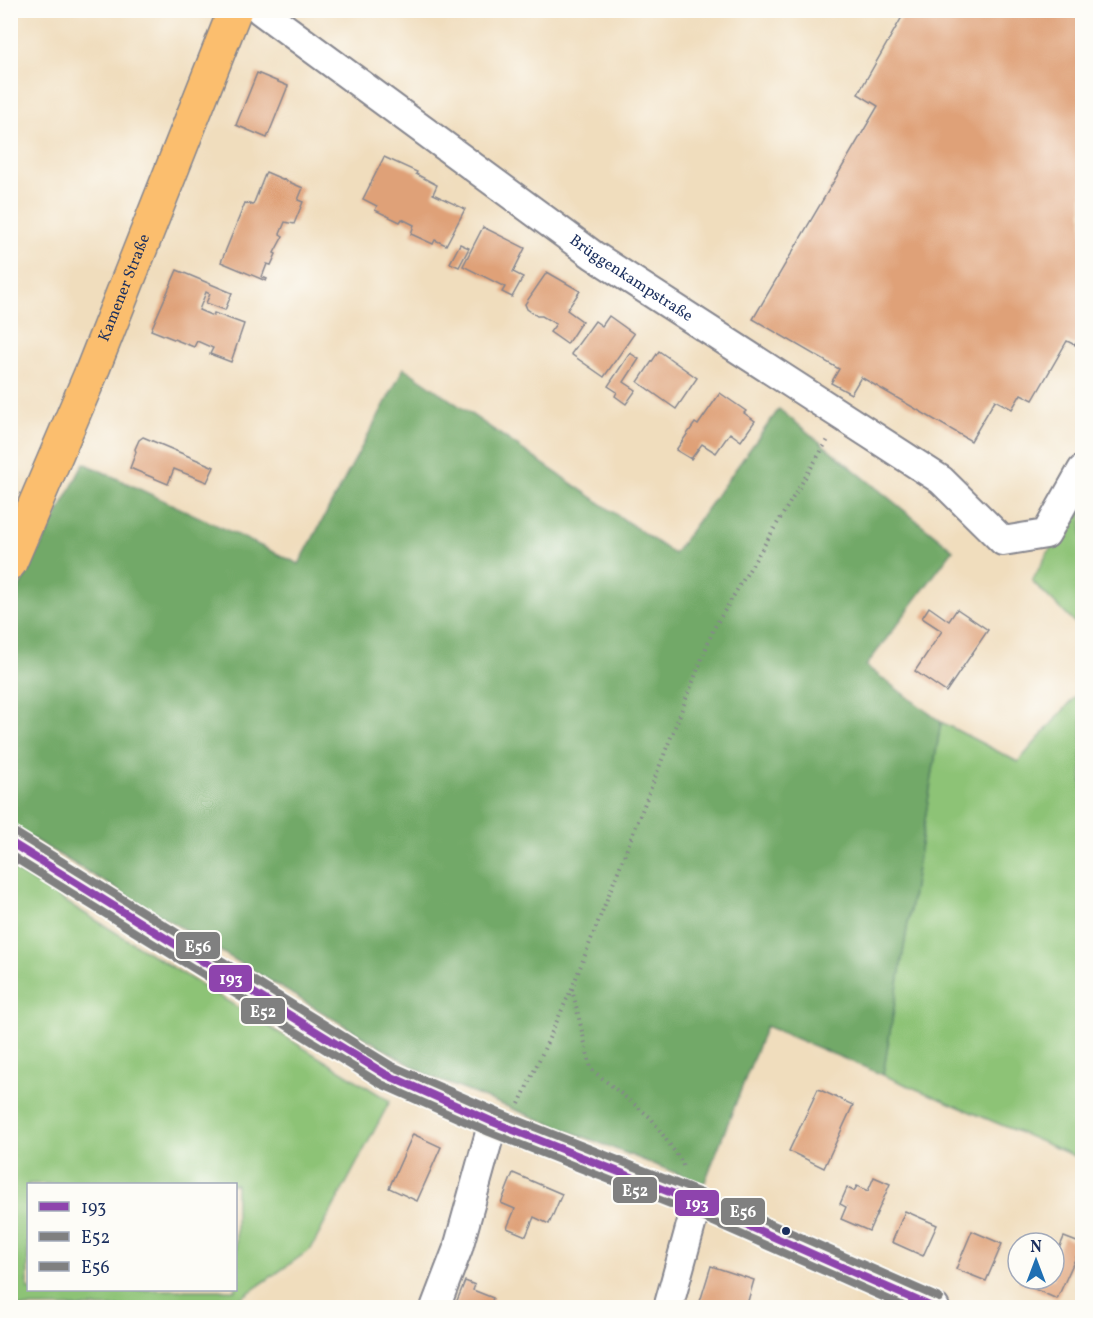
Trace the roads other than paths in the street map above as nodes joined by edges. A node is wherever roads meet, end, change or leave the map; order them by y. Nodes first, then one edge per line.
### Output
1 (235, 10) edge
2 (260, 10) edge
3 (1083, 470) edge
4 (10, 563) edge
5 (10, 842) edge
6 (501, 1126) junction
7 (697, 1203) junction
8 (435, 1308) edge
9 (668, 1308) edge
10 (935, 1308) edge

1 - 4 main road, Kamener Straße
2 - 3 street, Brüggenkampstraße
5 - 6 street
6 - 7 street
6 - 8 street
7 - 9 street
7 - 10 street

